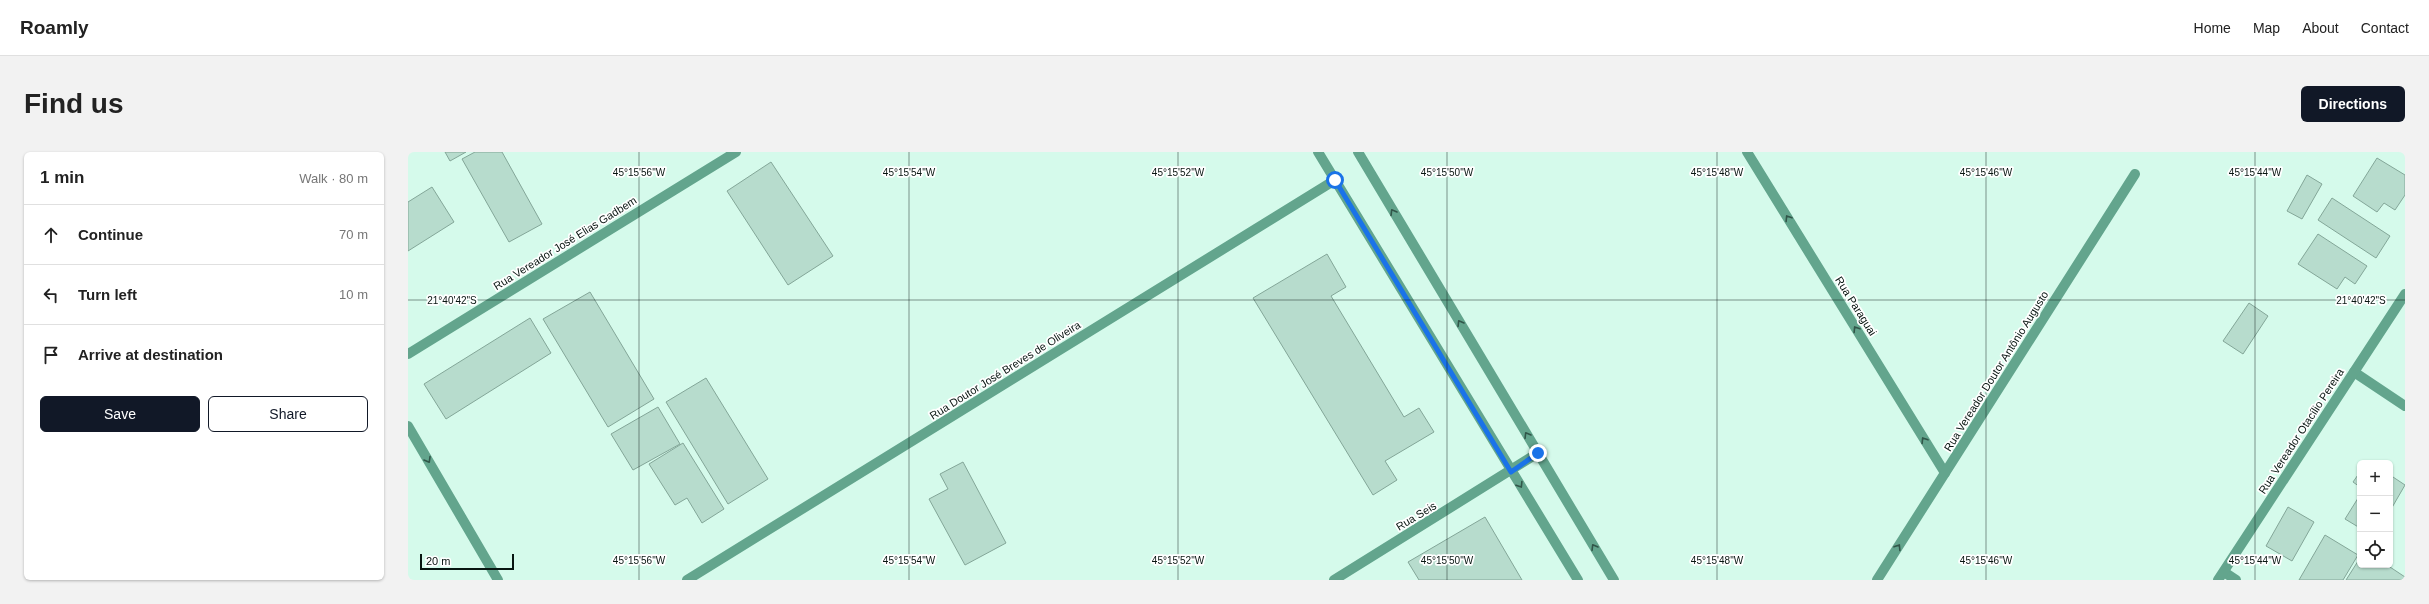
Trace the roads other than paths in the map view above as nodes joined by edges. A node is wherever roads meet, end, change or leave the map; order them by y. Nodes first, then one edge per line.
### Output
1 (736, 152) edge
2 (1318, 152) edge
3 (1358, 152) edge
4 (1747, 152) edge
5 (2135, 174) dead end
6 (1335, 180) junction
7 (2405, 294) edge
8 (408, 354) edge
9 (2354, 372) junction
10 (2405, 406) edge
11 (408, 426) edge
12 (1538, 453) junction
13 (1511, 472) junction
14 (1945, 473) junction
15 (2221, 576) edge
16 (498, 580) edge
17 (687, 580) edge
18 (1334, 580) edge
19 (1578, 580) edge
20 (1614, 580) edge
21 (1877, 580) edge
22 (2236, 580) edge

1 - 8 street, Rua Vereador José Elias Gadbem
2 - 6 street
12 -> 3 street
14 -> 4 street, Rua Paraguai
5 - 14 street, Rua Vereador Doutor Antônio Augusto
6 - 13 street
6 - 17 street, Rua Doutor José Breves de Oliveira
7 - 9 street, Rua Vereador Otacílio Pereira
9 - 10 street
9 - 15 street, Rua Vereador Otacílio Pereira
11 -> 16 street
12 - 13 street, Rua Seis
20 -> 12 street
13 - 18 street, Rua Seis
13 -> 19 street
21 -> 14 street, Rua Vereador Doutor Antônio Augusto
15 - 22 street

